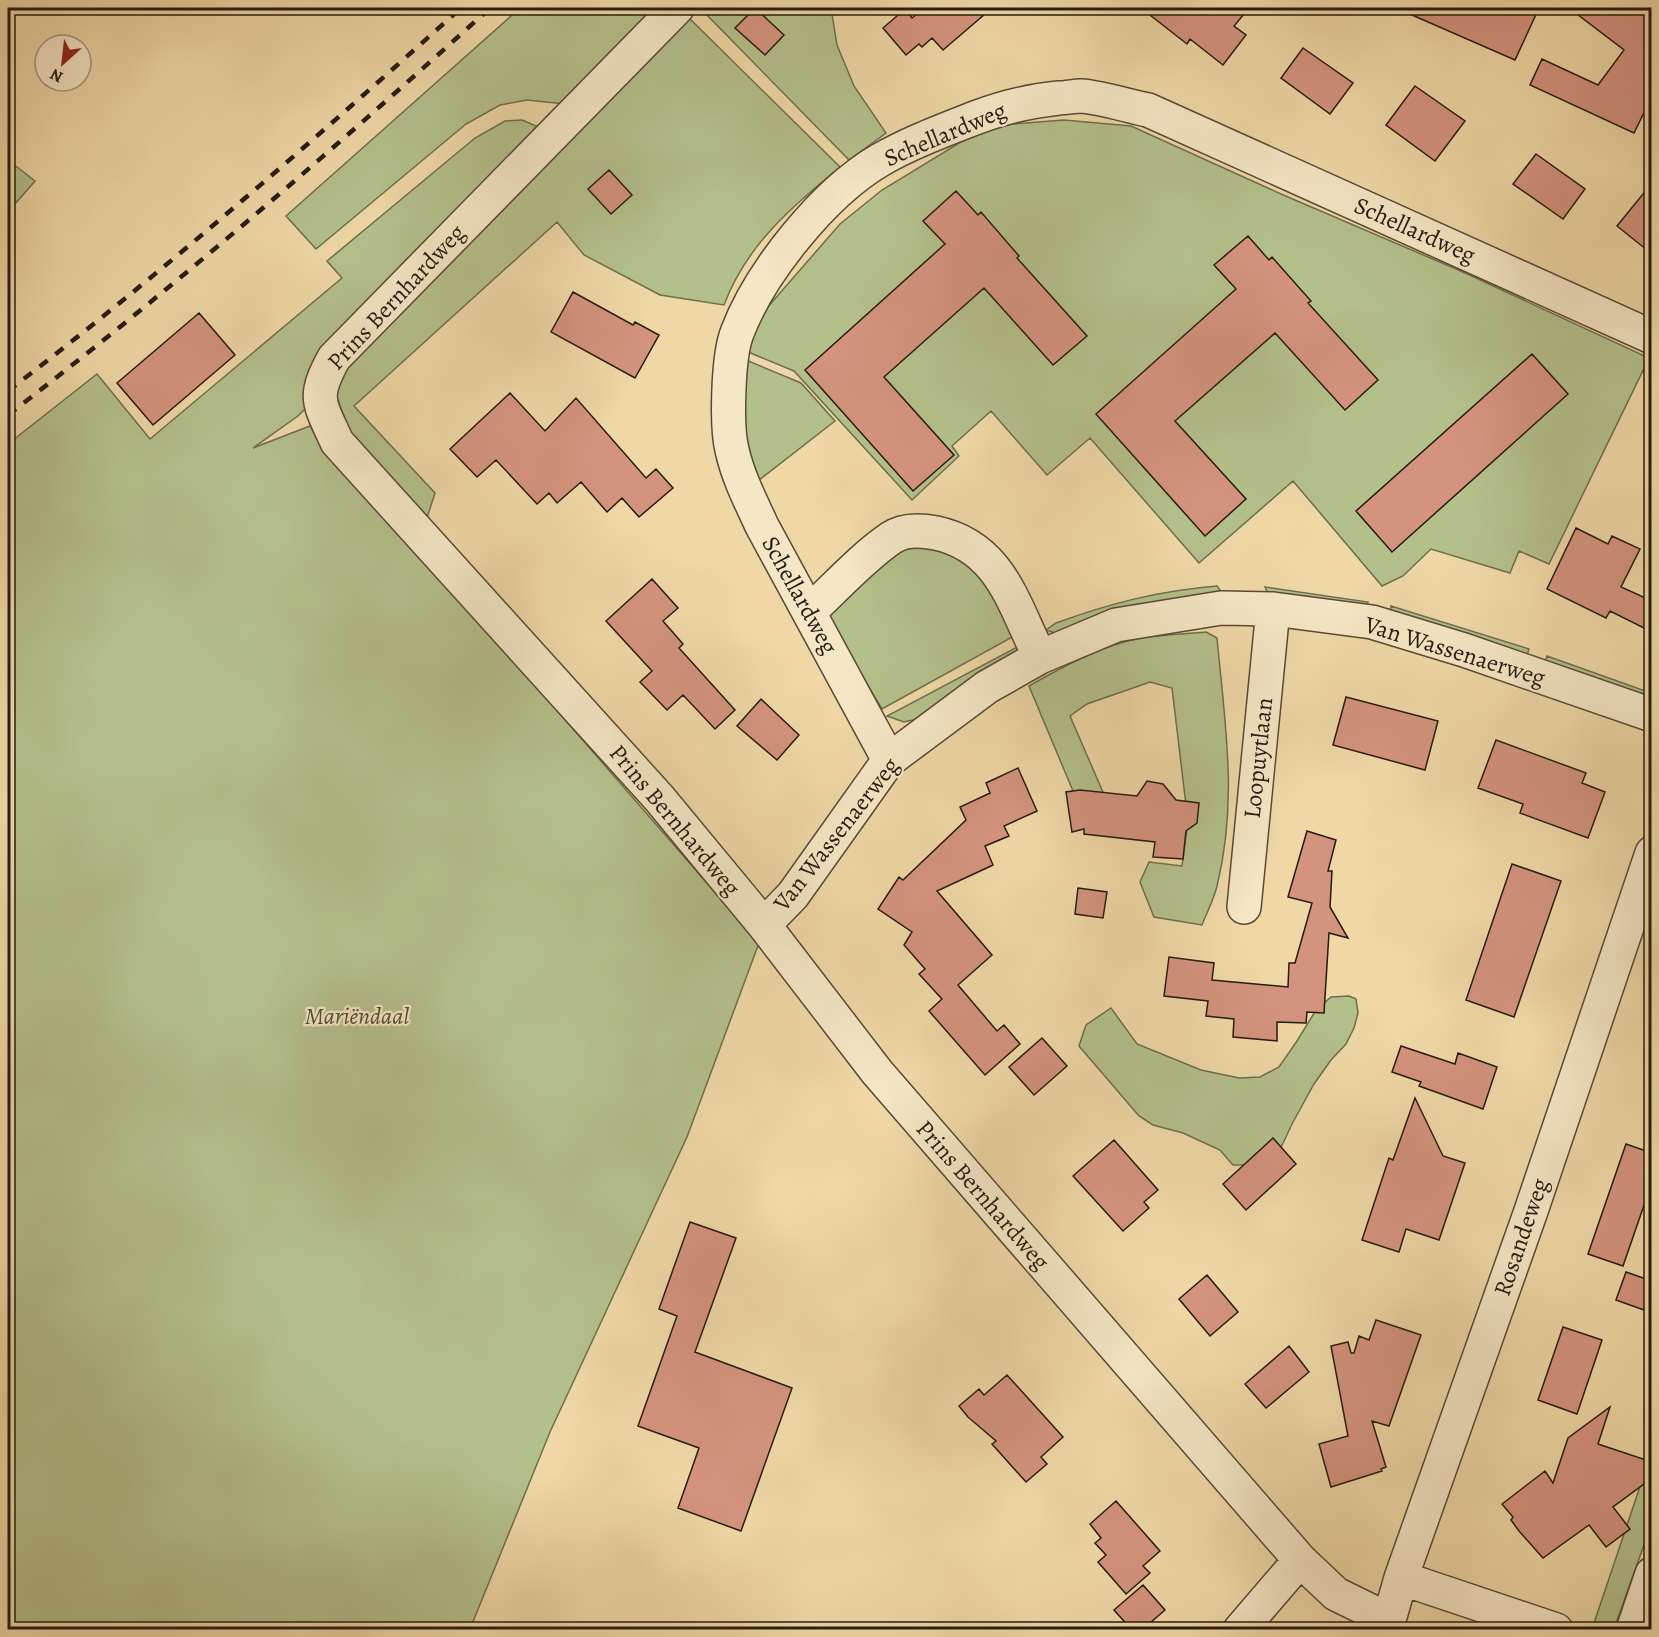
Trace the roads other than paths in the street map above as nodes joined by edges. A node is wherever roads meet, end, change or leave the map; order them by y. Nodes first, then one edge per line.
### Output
1 (677, 8) edge
2 (1652, 338) edge
3 (1273, 609) junction
4 (809, 612) junction
5 (1040, 657) junction
6 (1652, 715) edge
7 (889, 760) junction
8 (1652, 853) edge
9 (1244, 907) dead end
10 (764, 925) junction
11 (1300, 1560) junction
12 (1652, 1574) edge
13 (1401, 1578) junction
14 (1389, 1625) edge
15 (1240, 1629) edge
16 (1556, 1629) edge
17 (1633, 1629) edge

1 - 10 street, Prins Bernhardweg
2 - 4 street, Schellardweg
3 - 5 street, Van Wassenaerweg
3 - 6 street, Van Wassenaerweg
3 - 9 street, Loopuytlaan
4 - 5 street
4 - 7 street, Schellardweg
5 - 7 street, Van Wassenaerweg
7 - 10 street, Van Wassenaerweg
8 - 13 street, Rosandeweg
10 - 11 street, Prins Bernhardweg
11 - 14 street, Prins Bernhardweg
11 - 15 street
12 - 17 street
13 - 14 street, Rosandeweg
13 - 16 street

